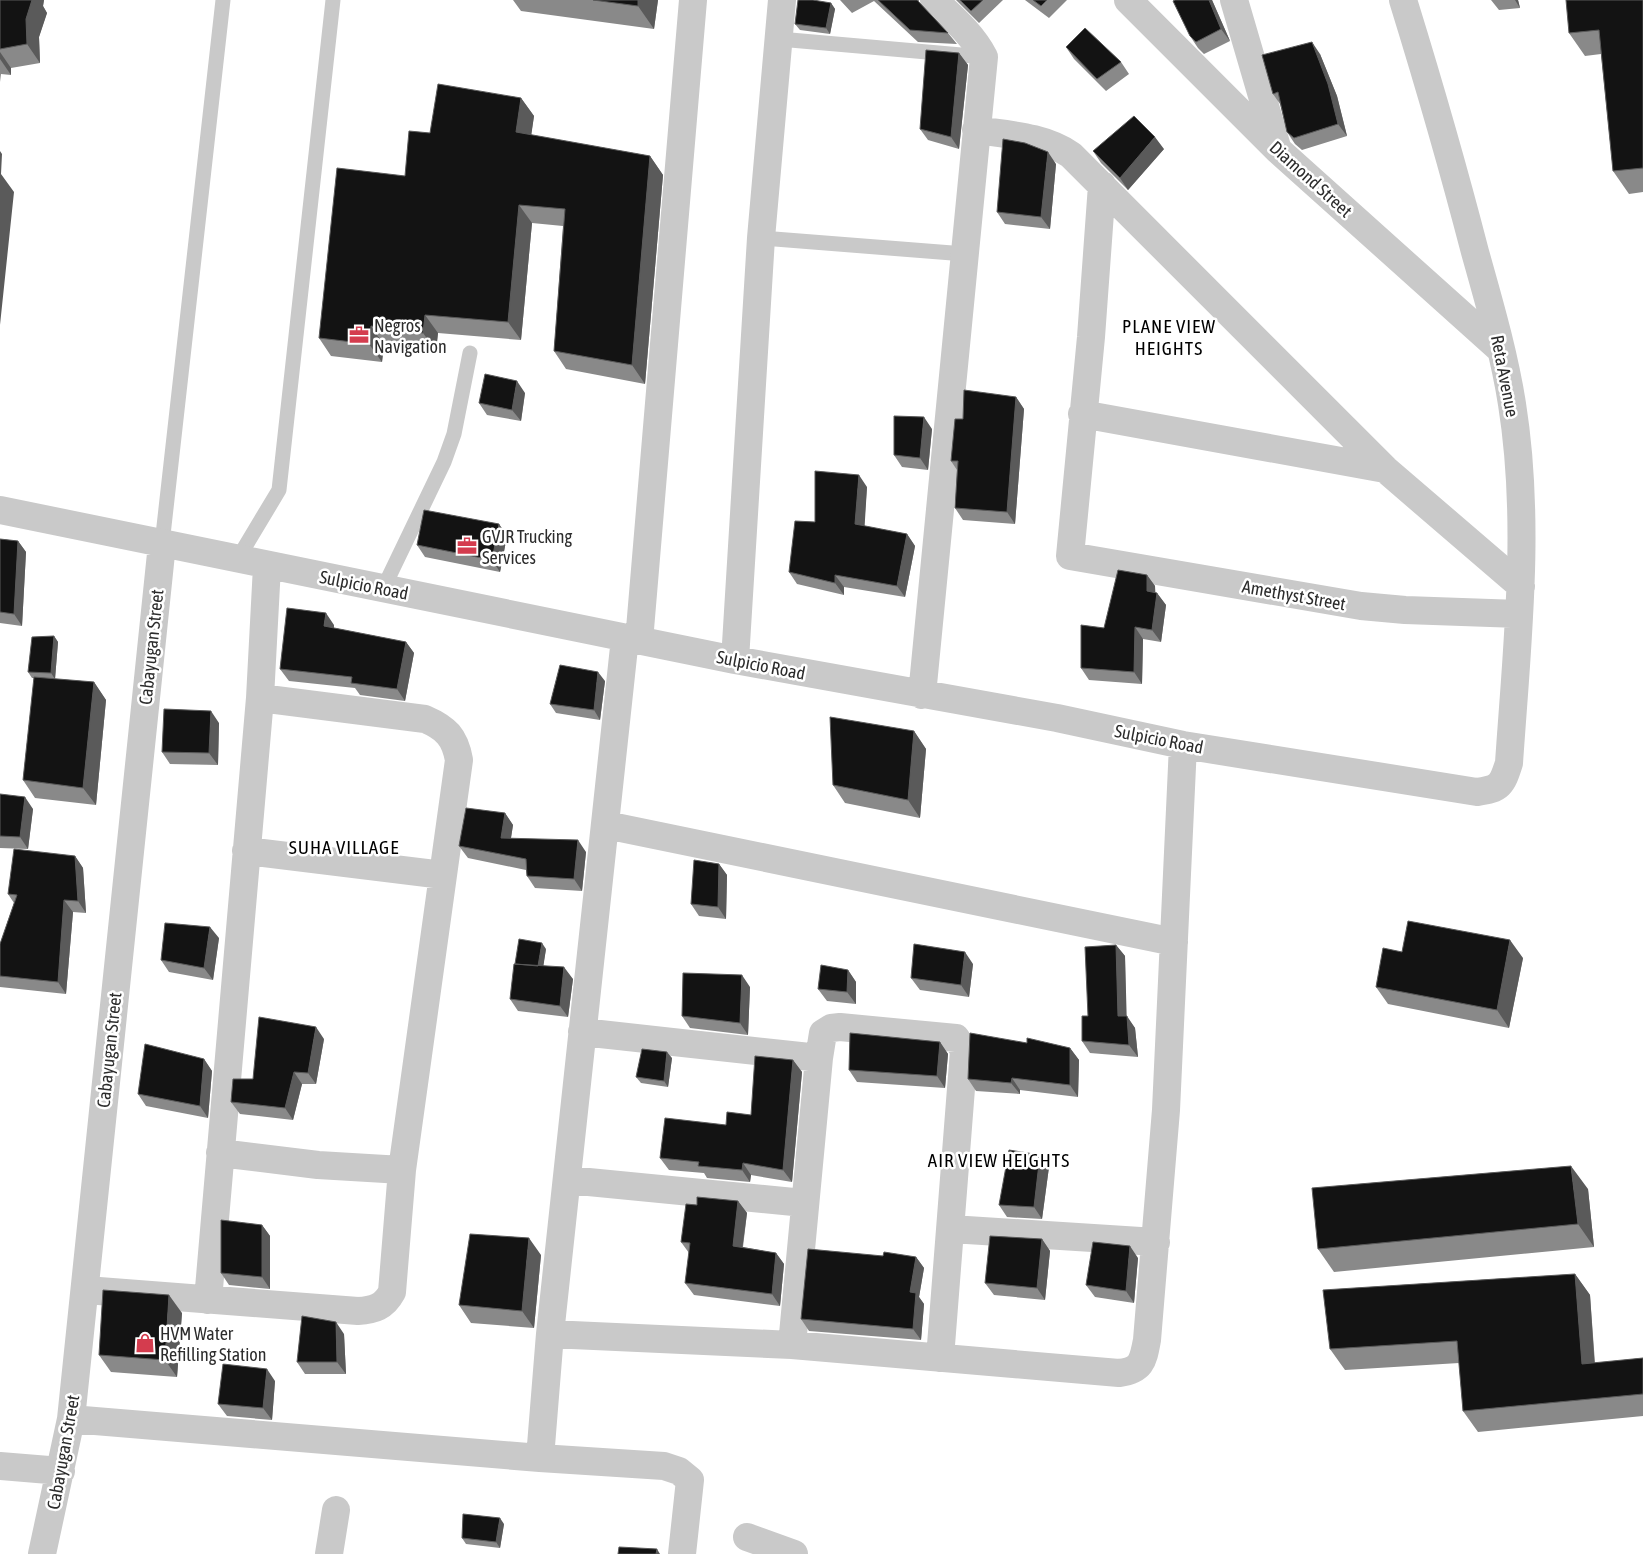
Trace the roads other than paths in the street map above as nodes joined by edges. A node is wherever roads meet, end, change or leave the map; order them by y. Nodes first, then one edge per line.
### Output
1 (223, 0) edge
2 (333, 0) edge
3 (693, 0) edge
4 (782, 0) edge
5 (934, 0) edge
6 (1128, 0) edge
7 (1234, 0) edge
8 (1403, 0) edge
9 (779, 39) junction
10 (984, 57) junction
11 (976, 130) junction
12 (1278, 150) junction
13 (1102, 185) junction
14 (761, 238) junction
15 (964, 254) junction
16 (1502, 350) junction
17 (470, 353) dead end
18 (1082, 414) junction
19 (1385, 469) junction
20 (0, 510) edge
21 (162, 544) junction
22 (237, 560) junction
23 (267, 566) junction
24 (1521, 586) junction
25 (383, 589) junction
26 (1519, 614) junction
27 (632, 639) junction
28 (735, 660) junction
29 (922, 695) junction
30 (260, 698) junction
31 (1183, 744) junction
32 (1509, 763) joint
33 (606, 825) junction
34 (246, 851) junction
35 (443, 875) junction
36 (1174, 942) junction
37 (582, 1032) junction
38 (819, 1058) junction
39 (220, 1153) junction
40 (402, 1170) junction
41 (568, 1180) junction
42 (804, 1204) junction
43 (950, 1229) junction
44 (1156, 1242) junction
45 (86, 1290) junction
46 (208, 1300) junction
47 (550, 1334) junction
48 (792, 1345) junction
49 (940, 1358) junction
50 (71, 1419) junction
51 (540, 1458) junction
52 (0, 1466) edge
53 (61, 1471) junction
54 (336, 1510) dead end
55 (747, 1537) dead end
56 (42, 1554) edge
57 (329, 1554) edge
58 (682, 1554) edge
59 (794, 1554) edge

1 - 21 lane
2 - 22 lane
3 - 27 street
4 - 9 street
5 - 10 street
6 - 12 street, Diamond Street
7 - 12 street
8 - 16 street, Reta Avenue
9 - 10 lane
9 - 14 street
10 - 11 street
11 - 13 street
11 - 15 street
12 - 16 street, Diamond Street
13 - 18 street
13 - 19 street
14 - 15 lane
14 - 28 street
15 - 29 street
16 - 24 street, Reta Avenue
17 - 25 lane
18 - 19 street
18 - 26 street, Amethyst Street
19 - 24 street
20 - 21 street, Sulpicio Road
21 - 22 street, Sulpicio Road
21 - 45 street, Cabayugan Street
22 - 23 street, Sulpicio Road
23 - 25 street, Sulpicio Road
23 - 30 street
24 - 26 street, Reta Avenue
25 - 27 street, Sulpicio Road
26 - 32 street, Reta Avenue
27 - 28 street, Sulpicio Road
27 - 33 street
28 - 29 street, Sulpicio Road
29 - 31 street, Sulpicio Road
30 - 34 street
30 - 35 street
31 - 32 street, Sulpicio Road
31 - 36 street
33 - 36 street
33 - 37 street
34 - 35 street
34 - 39 street
35 - 40 street
36 - 44 street
37 - 38 street
37 - 41 street
38 - 42 street
38 - 43 street
39 - 40 street
39 - 46 street
40 - 46 street
41 - 42 street
41 - 47 street
42 - 48 street
43 - 44 street
43 - 49 street
44 - 49 street
45 - 46 street
45 - 50 street, Cabayugan Street
47 - 48 street
47 - 51 street
48 - 49 street
50 - 51 street
50 - 53 street, Cabayugan Street
51 - 58 street
52 - 53 street
53 - 56 street, Cabayugan Street
54 - 57 street
55 - 59 street

